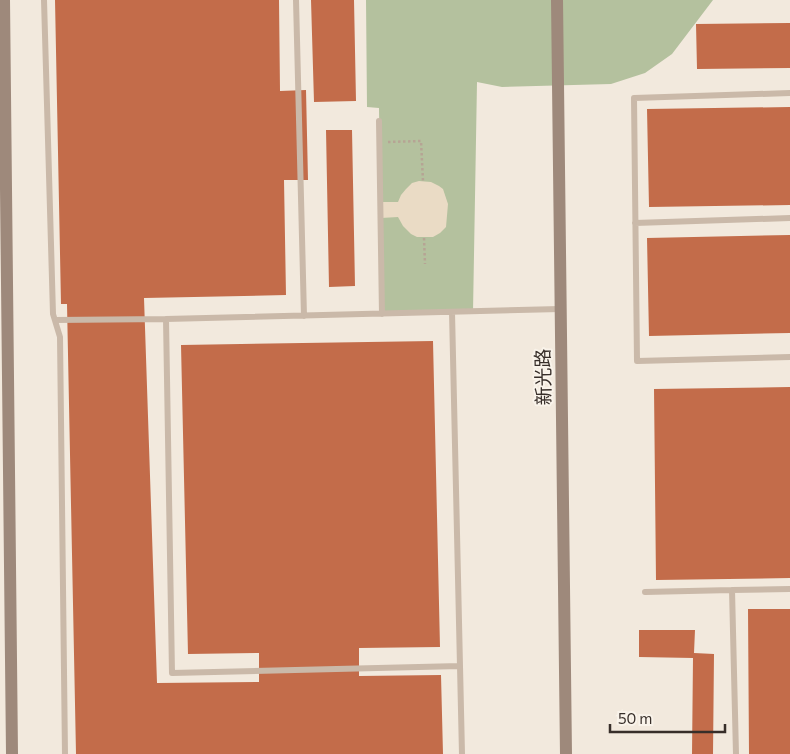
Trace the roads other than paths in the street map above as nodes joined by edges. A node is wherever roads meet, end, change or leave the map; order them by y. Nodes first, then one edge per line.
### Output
1 (4, 0) edge
2 (44, 0) edge
3 (296, 0) edge
4 (557, 0) edge
5 (790, 94) edge
6 (378, 121) dead end
7 (790, 218) edge
8 (635, 223) junction
9 (560, 309) junction
10 (452, 312) junction
11 (382, 314) junction
12 (304, 316) junction
13 (166, 319) junction
14 (54, 320) junction
15 (790, 356) edge
16 (4, 394) edge
17 (790, 589) edge
18 (732, 590) junction
19 (645, 592) dead end
20 (460, 666) junction
21 (12, 754) edge
22 (65, 754) edge
23 (462, 754) edge
24 (566, 754) edge
25 (736, 754) edge

1 - 16 street
2 - 14 lane
3 - 12 lane
4 - 9 street, 新光路
5 - 8 lane
6 - 11 lane
7 - 8 lane
8 - 15 lane
9 - 10 lane
9 - 24 street, 新光路
10 - 11 lane
10 - 20 lane
11 - 12 lane
12 - 13 lane
13 - 14 lane
13 - 20 lane
14 - 22 lane
16 - 21 street
17 - 18 lane
18 - 19 lane
18 - 25 lane
20 - 23 lane

